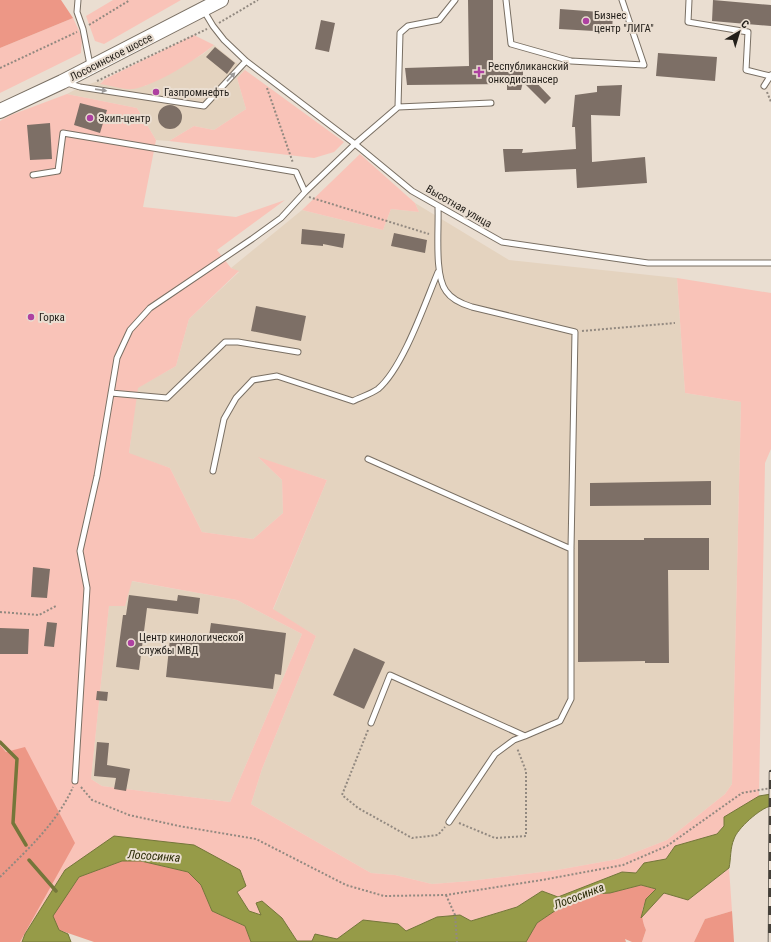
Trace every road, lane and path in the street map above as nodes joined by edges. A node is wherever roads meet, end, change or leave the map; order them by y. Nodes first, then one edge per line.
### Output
1 (78, 0) edge
2 (130, 0) edge
3 (221, 0) edge
4 (258, 0) edge
5 (455, 0) edge
6 (506, 0) edge
7 (622, 0) edge
8 (689, 0) edge
9 (204, 10) junction
10 (213, 26) junction
11 (83, 29) junction
12 (246, 61) junction
13 (91, 67) junction
14 (0, 68) edge
15 (261, 71) junction
16 (771, 75) edge
17 (105, 79) dead end
18 (62, 82) junction
19 (764, 86) dead end
20 (491, 103) dead end
21 (398, 107) junction
22 (0, 111) edge
23 (355, 144) junction
24 (296, 172) junction
25 (33, 175) dead end
26 (305, 192) junction
27 (438, 206) junction
28 (439, 236) junction
29 (771, 263) edge
30 (438, 272) junction
31 (674, 322) dead end
32 (575, 332) junction
33 (298, 352) dead end
34 (111, 393) junction
35 (368, 459) dead end
36 (213, 471) dead end
37 (571, 549) junction
38 (56, 606) dead end
39 (0, 612) edge
40 (370, 723) joint
41 (525, 736) junction
42 (514, 740) junction
43 (75, 781) junction
44 (771, 788) edge
45 (449, 822) junction
46 (0, 878) edge
47 (446, 895) junction
48 (457, 942) edge

1 - 11 lane
2 - 11 path
3 - 9 main road, Лососинское шоссе
4 - 10 path
5 - 21 lane
6 - 7 lane
8 - 16 lane
9 - 10 lane, Высотная улица
9 - 13 main road, Лососинское шоссе
10 - 12 lane, Высотная улица
10 - 17 path
11 - 13 lane
11 - 14 path
12 - 15 lane, Высотная улица
18 -> 12 lane
13 - 18 main road, Лососинское шоссе
15 - 23 lane, Высотная улица
15 - 24 path
16 - 19 lane
18 - 22 main road, Лососинское шоссе
20 - 21 lane
21 - 23 lane
23 - 26 lane
23 - 27 lane, Высотная улица
24 - 25 lane
24 - 26 lane
26 - 28 path
26 - 34 lane
27 - 28 lane
27 - 29 lane, Высотная улица
28 - 30 lane
30 - 32 lane
30 - 36 lane
31 - 32 path
32 - 37 lane
33 - 34 lane
34 - 43 lane
35 - 37 lane
37 - 41 lane
38 - 39 path
40 - 41 lane
40 - 45 path
41 - 42 lane
42 - 45 lane
42 - 45 path
43 - 46 path
43 - 47 path
44 - 47 path
47 - 48 path

